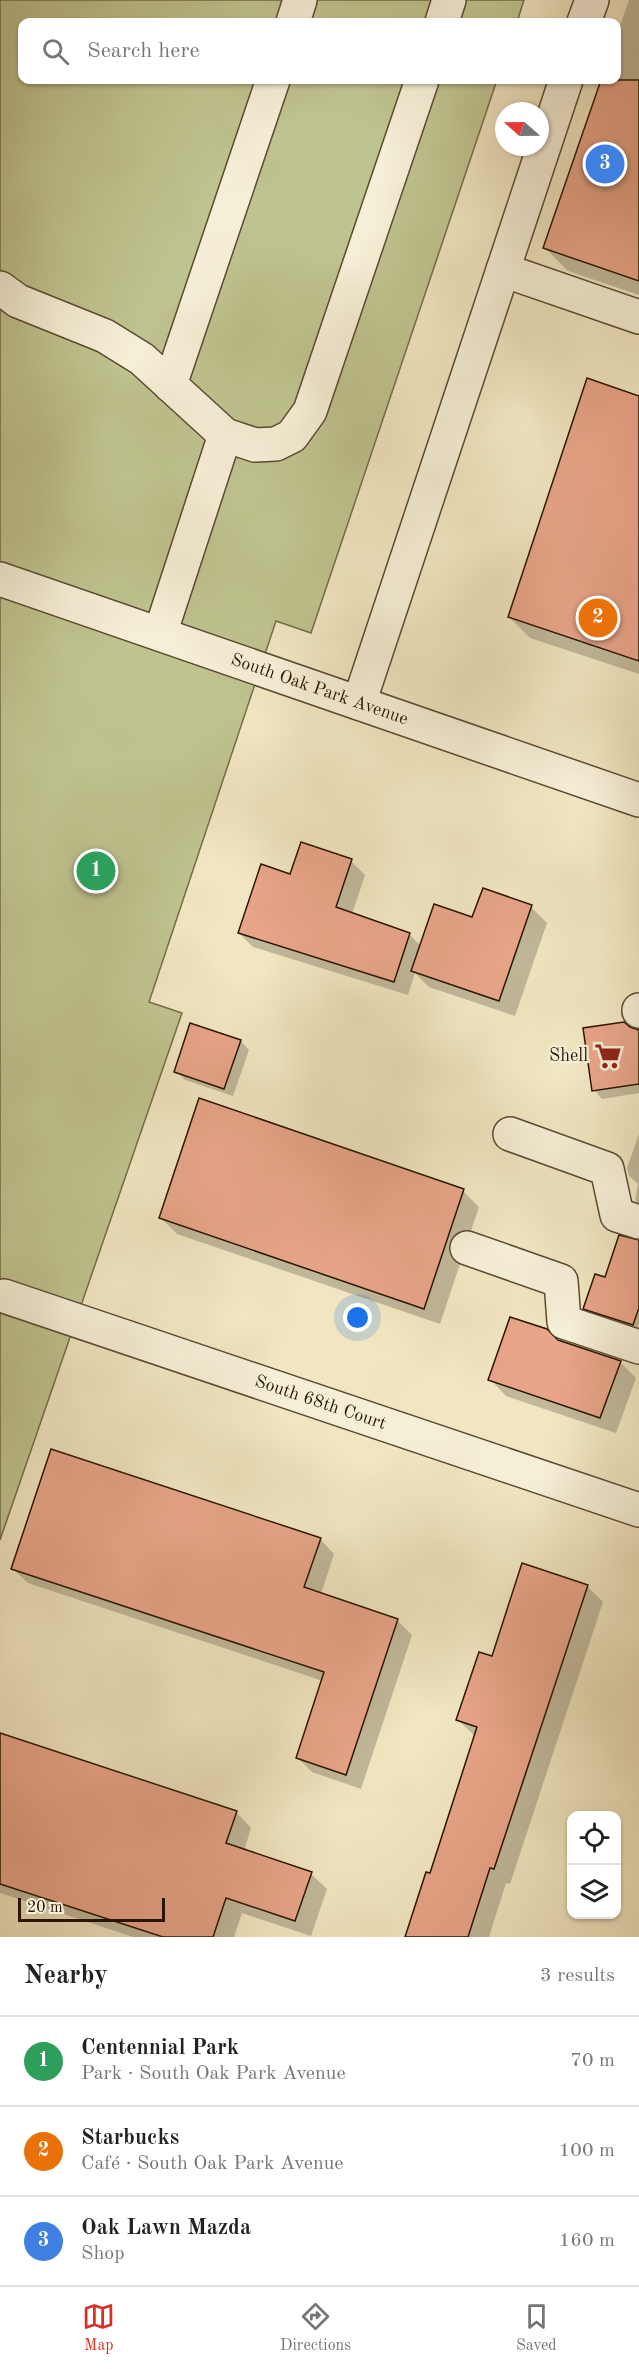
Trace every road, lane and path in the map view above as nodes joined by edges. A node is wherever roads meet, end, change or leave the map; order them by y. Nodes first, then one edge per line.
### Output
1 (300, 0) edge
2 (449, 0) edge
3 (592, 0) edge
4 (293, 18) edge
5 (443, 18) edge
6 (585, 18) edge
7 (272, 84) edge
8 (421, 84) edge
9 (565, 84) edge
10 (503, 270) junction
11 (0, 288) edge
12 (639, 317) edge
13 (170, 385) junction
14 (225, 435) junction
15 (0, 579) edge
16 (160, 634) junction
17 (359, 703) junction
18 (639, 800) edge
19 (510, 1134) dead end
20 (639, 1222) edge
21 (467, 1248) dead end
22 (4, 1296) dead end
23 (639, 1347) edge
24 (639, 1510) edge

1 - 4 street
2 - 5 street
3 - 6 street
7 - 13 street
8 - 14 street
9 - 10 street
10 - 12 street
10 - 17 street
11 - 13 street
13 - 14 street
14 - 16 street
15 - 16 street, South Oak Park Avenue
16 - 17 street, South Oak Park Avenue
17 - 18 street, South Oak Park Avenue
19 - 20 street
21 - 23 street
22 - 24 street, South 68th Court

